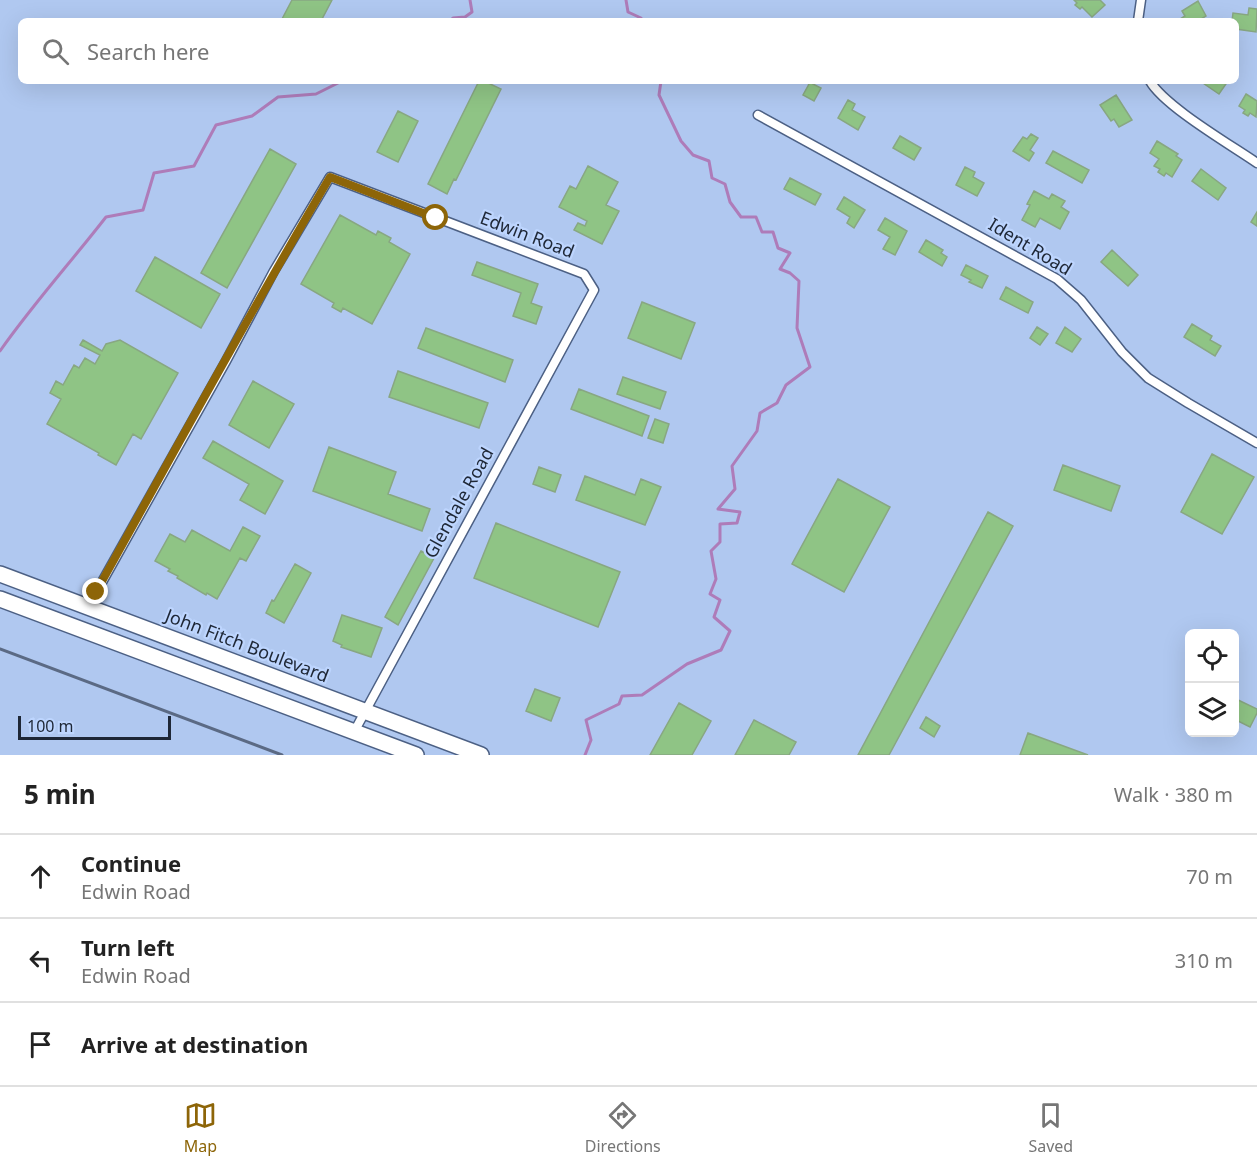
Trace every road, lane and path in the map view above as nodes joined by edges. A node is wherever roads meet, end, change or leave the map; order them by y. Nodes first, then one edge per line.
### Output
1 (1141, 0) edge
2 (1138, 18) edge
3 (1152, 84) edge
4 (758, 115) dead end
5 (1257, 163) edge
6 (594, 290) joint
7 (1257, 443) edge
8 (0, 574) edge
9 (0, 599) edge
10 (88, 607) junction
11 (365, 711) junction
12 (354, 732) junction
13 (416, 755) edge
14 (481, 755) edge

1 - 2 street
3 - 5 street
4 - 7 street, Ident Road
6 - 10 street, Edwin Road
6 - 11 street, Glendale Road
8 - 10 highway, John Fitch Boulevard
9 - 12 highway
10 - 11 highway, John Fitch Boulevard
11 - 12 street, Glendale Road
11 - 14 highway, John Fitch Boulevard
12 - 13 highway

